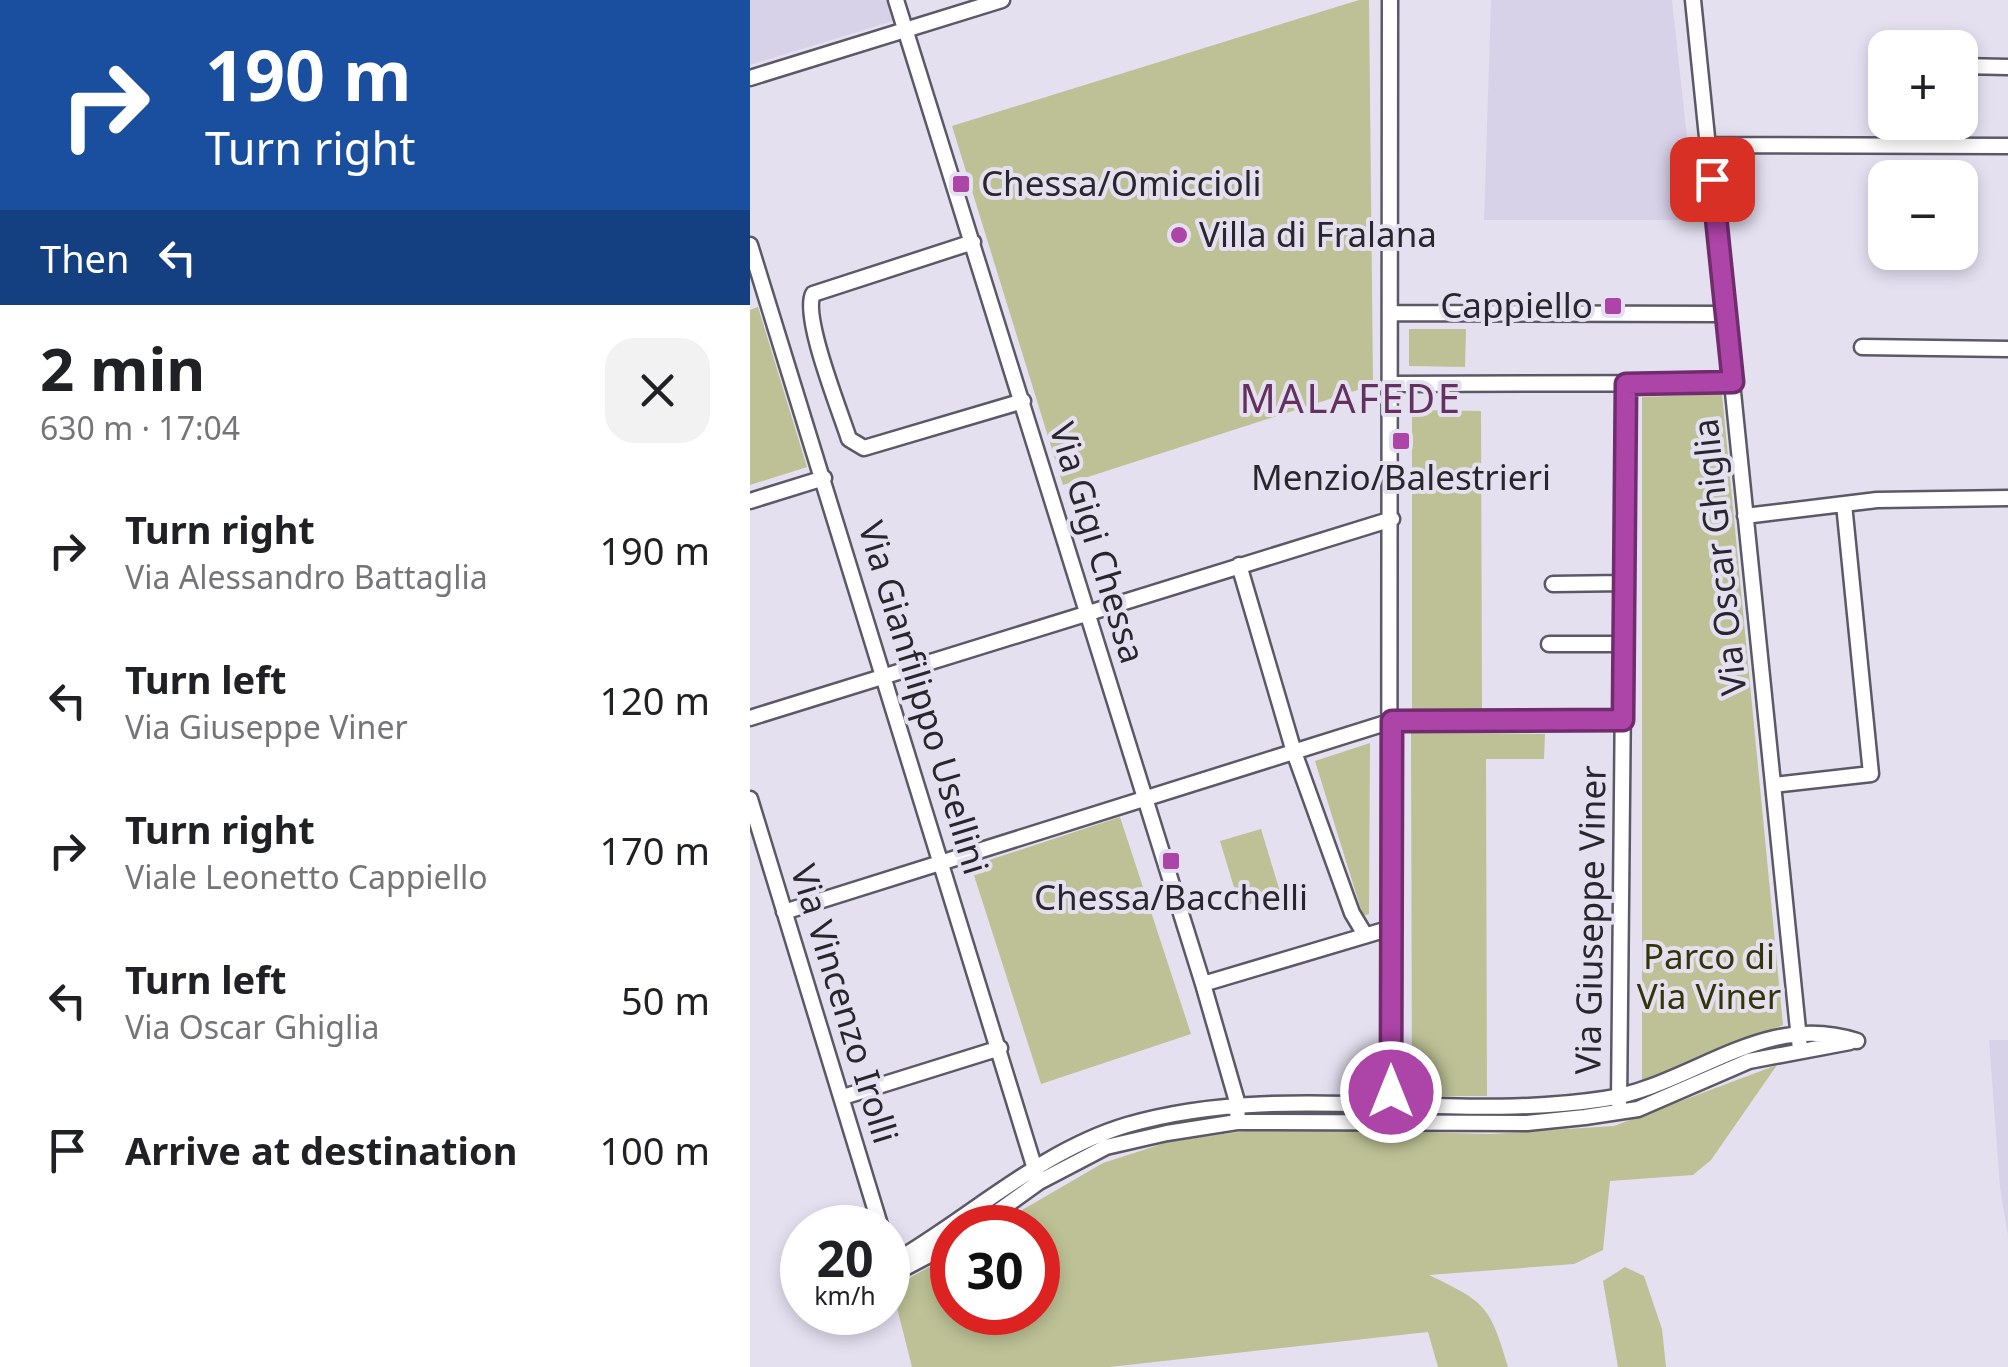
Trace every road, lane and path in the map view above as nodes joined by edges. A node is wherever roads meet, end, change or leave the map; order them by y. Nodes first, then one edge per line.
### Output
1 (896, 0) edge
2 (1002, 0) edge
3 (1390, 0) edge
4 (1694, 0) edge
5 (905, 30) junction
6 (1978, 66) edge
7 (2008, 67) edge
8 (750, 78) edge
9 (1708, 145) junction
10 (2008, 146) edge
11 (973, 242) junction
12 (750, 245) edge
13 (757, 292) edge
14 (1391, 313) junction
15 (1727, 314) junction
16 (1862, 347) dead end
17 (2008, 348) edge
18 (1733, 382) junction
19 (1392, 384) junction
20 (1626, 384) junction
21 (1022, 401) junction
22 (824, 478) junction
23 (2008, 498) edge
24 (750, 501) edge
25 (1844, 504) junction
26 (1745, 516) junction
27 (1392, 519) junction
28 (1239, 566) junction
29 (1624, 583) junction
30 (1553, 584) dead end
31 (1086, 612) junction
32 (1549, 644) dead end
33 (1624, 644) junction
34 (885, 676) junction
35 (750, 718) edge
36 (1623, 720) junction
37 (1392, 721) junction
38 (1294, 752) junction
39 (1774, 786) junction
40 (1142, 798) junction
41 (750, 799) edge
42 (942, 863) junction
43 (784, 912) junction
44 (1391, 928) junction
45 (1364, 933) junction
46 (1203, 984) junction
47 (1798, 1033) junction
48 (1000, 1048) junction
49 (1800, 1049) junction
50 (843, 1097) junction
51 (1238, 1104) junction
52 (1619, 1104) junction
53 (1390, 1113) junction
54 (1237, 1122) junction
55 (1037, 1176) junction
56 (874, 1205) edge
57 (1002, 1205) edge
58 (910, 1245) edge

1 - 5 street, Via Gigi Chessa
2 - 5 street
3 - 14 street
4 - 9 street, Via Oscar Ghiglia
5 - 8 street
5 - 11 street, Via Gigi Chessa
6 - 7 street
9 - 10 street
9 - 15 street, Via Oscar Ghiglia
11 - 21 street, Via Gigi Chessa
11 - 21 street
12 - 13 street, Via Gianfilippo Usellini
13 - 22 street, Via Gianfilippo Usellini
14 - 15 street
14 - 19 street
15 - 18 street, Via Oscar Ghiglia
16 - 17 street
18 - 20 street
18 - 26 street, Via Oscar Ghiglia
19 - 20 street
19 - 27 street
20 - 29 street, Via Giuseppe Viner
21 - 31 street, Via Gigi Chessa
22 - 24 street
22 - 34 street, Via Gianfilippo Usellini
23 - 25 street
25 - 26 street
25 - 39 street
26 - 39 street, Via Oscar Ghiglia
27 - 28 street
27 - 37 street
28 - 31 street
28 - 38 street
29 - 30 street
29 - 33 street, Via Giuseppe Viner
31 - 34 street
31 - 40 street, Via Gigi Chessa
32 - 33 street
33 - 36 street, Via Giuseppe Viner
34 - 35 street
34 - 42 street, Via Gianfilippo Usellini
36 - 37 street
36 - 52 street, Via Giuseppe Viner
37 - 38 street
37 - 44 street
38 - 40 street
38 - 45 street
39 - 47 street, Via Oscar Ghiglia
40 - 42 street
40 - 46 street, Via Gigi Chessa
41 - 43 street, Via Vincenzo Irolli
42 - 43 street
42 - 48 street, Via Gianfilippo Usellini
43 - 50 street, Via Vincenzo Irolli
44 - 45 street
44 - 53 street
45 - 46 street
46 - 51 street, Via Gigi Chessa
47 - 49 street, Via Oscar Ghiglia
47 - 49 street
47 - 52 street
48 - 50 street
48 - 55 street, Via Gianfilippo Usellini
49 - 52 street
50 - 56 street, Via Vincenzo Irolli
51 - 53 street
51 - 54 street, Via Gigi Chessa
51 - 55 street
52 - 53 street
53 - 54 street
54 - 55 street
55 - 57 street
55 - 58 street

